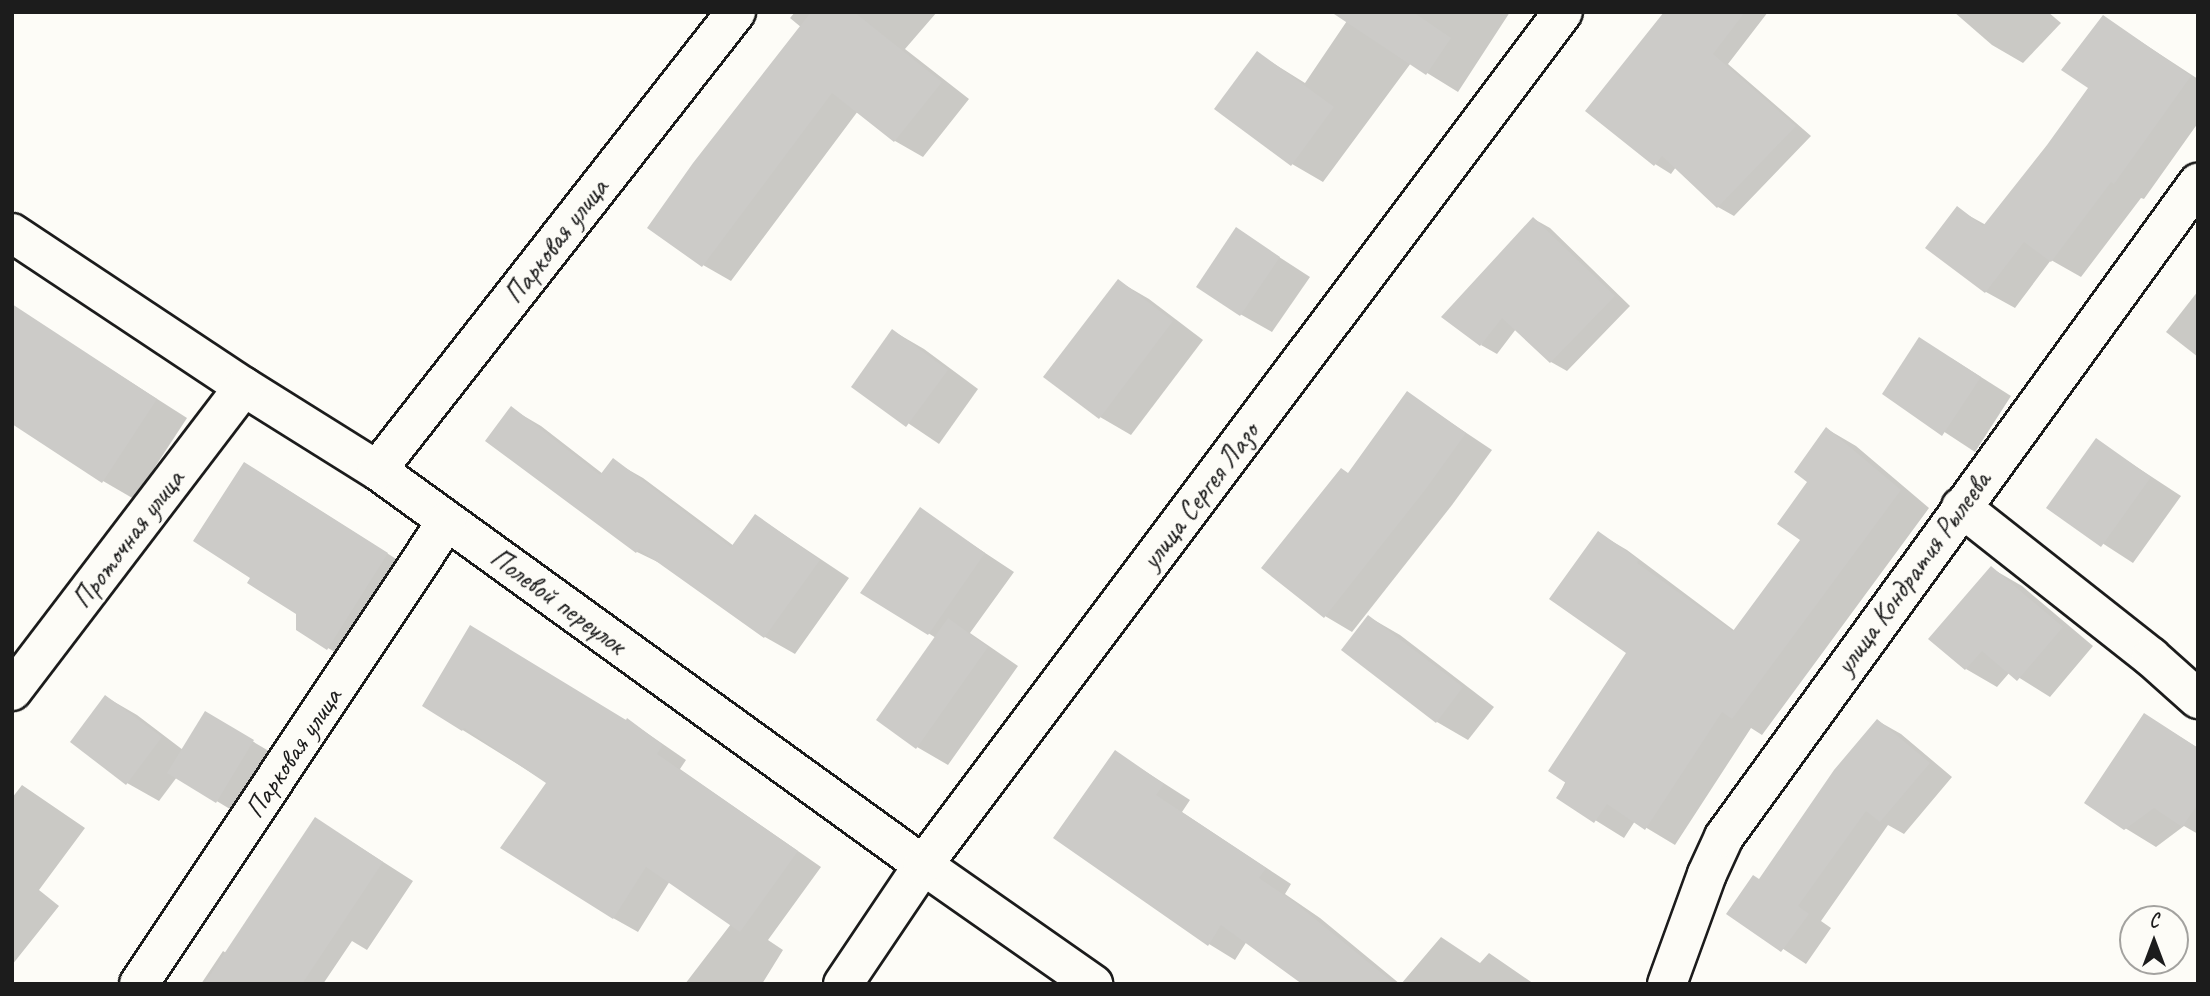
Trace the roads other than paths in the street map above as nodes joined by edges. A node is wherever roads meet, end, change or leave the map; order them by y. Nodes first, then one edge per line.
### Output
1 (736, 12) edge
2 (1563, 12) edge
3 (2198, 183) edge
4 (12, 233) edge
5 (244, 387) junction
6 (377, 470) junction
7 (1961, 507) junction
8 (447, 521) junction
9 (12, 691) edge
10 (2198, 699) edge
11 (923, 865) junction
12 (139, 984) edge
13 (843, 984) edge
14 (1093, 984) edge
15 (1667, 984) edge

1 - 6 street, Парковая улица
2 - 11 street, улица Сергея Лазо
3 - 7 street, улица Кондратия Рылеева
4 - 5 street, Полевой переулок
5 - 6 street, Полевой переулок
5 - 9 street, Проточная улица
6 - 8 street, Полевой переулок
7 - 10 street
7 - 15 street, улица Кондратия Рылеева
8 - 11 street, Полевой переулок
8 - 12 street, Парковая улица
11 - 13 street, улица Сергея Лазо
11 - 14 street, Полевой переулок

